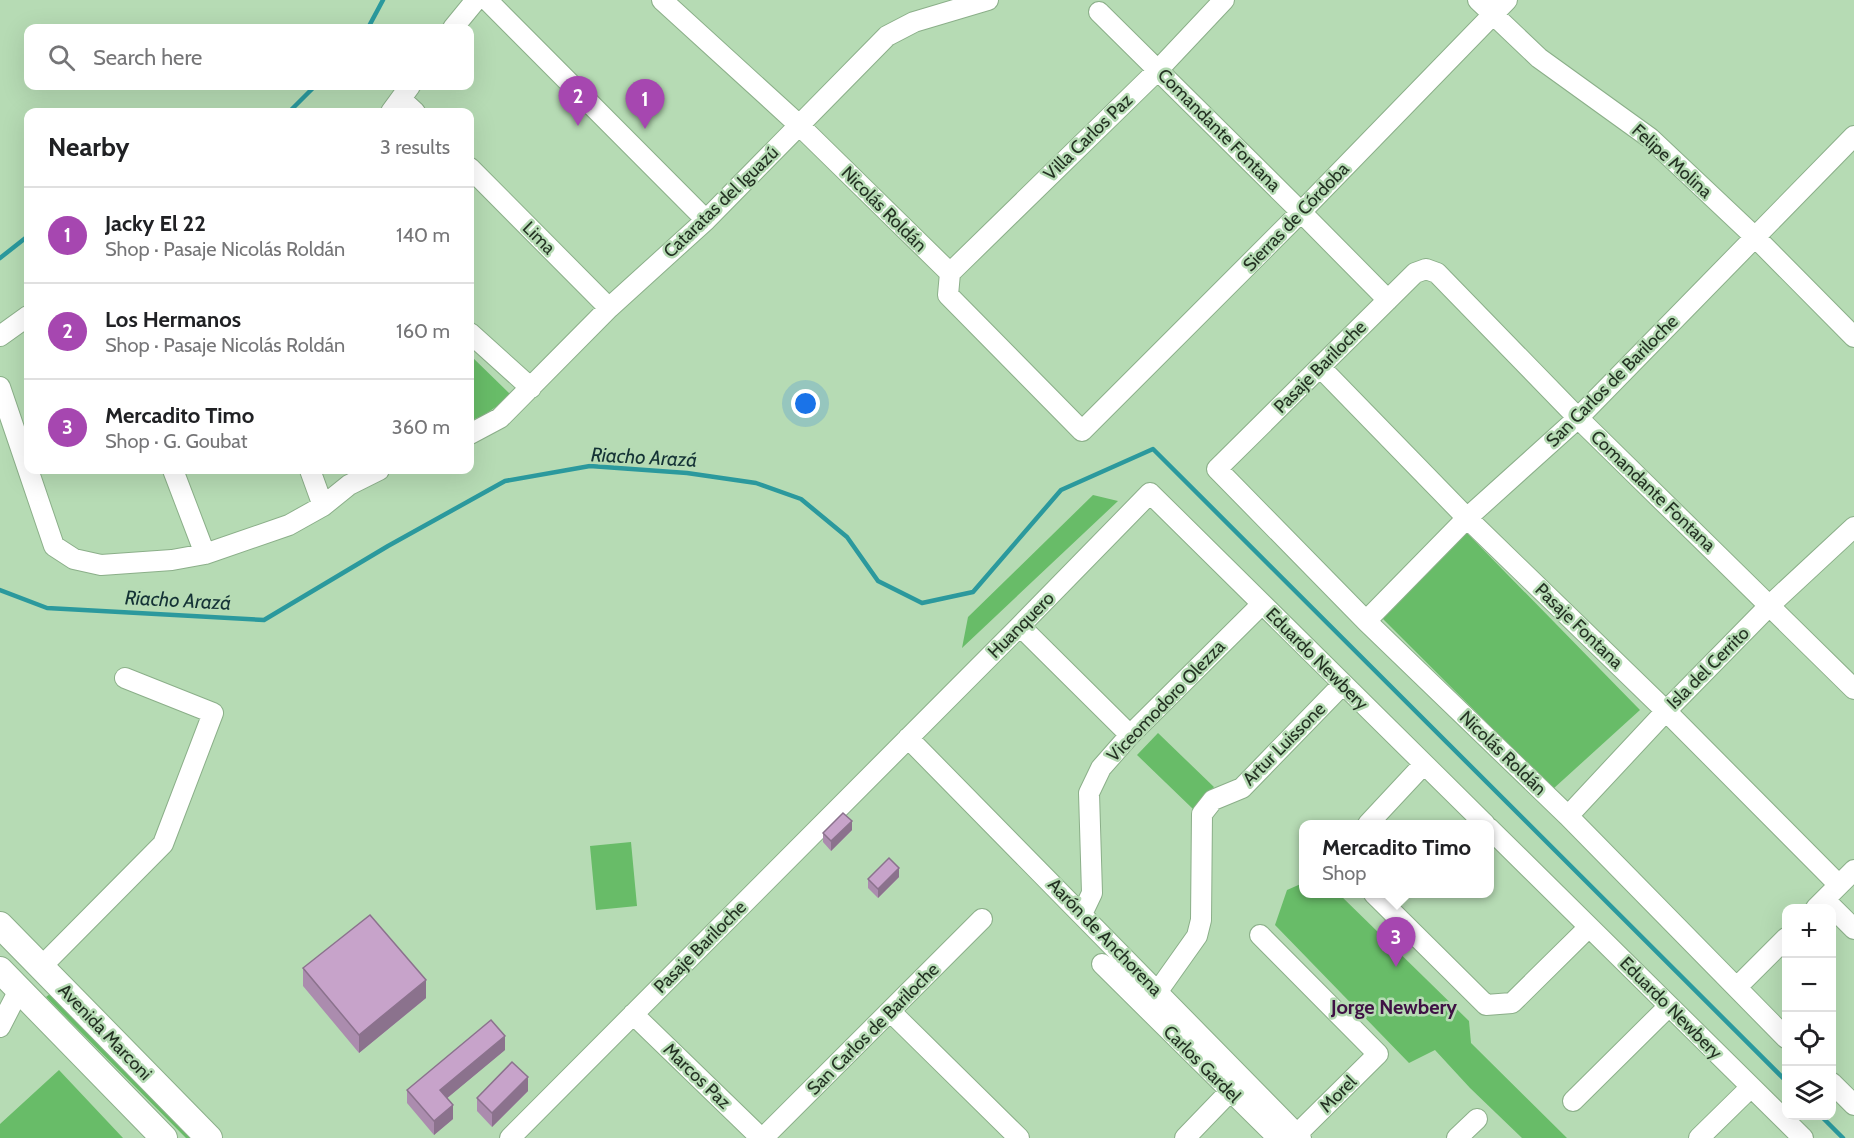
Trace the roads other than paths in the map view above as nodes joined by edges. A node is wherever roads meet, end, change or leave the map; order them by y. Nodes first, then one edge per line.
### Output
1 (476, 0) edge
2 (487, 0) edge
3 (662, 0) edge
4 (988, 0) edge
5 (1224, 0) edge
6 (1478, 0) edge
7 (1507, 0) edge
8 (1099, 12) dead end
9 (1492, 14) junction
10 (456, 24) edge
11 (1158, 70) junction
12 (799, 125) junction
13 (1854, 136) edge
14 (474, 172) edge
15 (1301, 212) junction
16 (706, 220) junction
17 (1755, 237) junction
18 (1426, 269) joint
19 (950, 273) junction
20 (1388, 300) junction
21 (609, 308) junction
22 (24, 319) edge
23 (0, 336) edge
24 (474, 337) edge
25 (1854, 337) edge
26 (1320, 368) junction
27 (0, 387) edge
28 (531, 388) junction
29 (1578, 417) junction
30 (474, 432) edge
31 (24, 458) edge
32 (1217, 469) joint
33 (30, 474) edge
34 (175, 474) edge
35 (311, 474) edge
36 (370, 474) edge
37 (1150, 493) joint
38 (323, 506) junction
39 (1467, 518) junction
40 (1854, 527) edge
41 (205, 554) junction
42 (1262, 604) junction
43 (1770, 605) junction
44 (1366, 621) junction
45 (1020, 626) junction
46 (125, 678) dead end
47 (1343, 684) junction
48 (1854, 689) edge
49 (1666, 711) junction
50 (1130, 735) junction
51 (908, 738) junction
52 (891, 756) joint
53 (1424, 764) junction
54 (1568, 816) junction
55 (1373, 820) edge
56 (1480, 820) edge
57 (1494, 833) edge
58 (1854, 870) edge
59 (1839, 885) junction
60 (1378, 898) edge
61 (1820, 904) edge
62 (1082, 914) junction
63 (1836, 916) edge
64 (982, 919) dead end
65 (0, 925) edge
66 (1589, 927) junction
67 (1854, 929) edge
68 (1260, 935) dead end
69 (1782, 942) edge
70 (1102, 964) dead end
71 (41, 967) junction
72 (0, 970) edge
73 (1737, 987) junction
74 (19, 990) junction
75 (1158, 991) junction
76 (1669, 1006) junction
77 (890, 1011) junction
78 (633, 1014) junction
79 (0, 1027) edge
80 (1782, 1034) edge
81 (1236, 1085) junction
82 (1751, 1087) junction
83 (1836, 1087) edge
84 (1573, 1101) dead end
85 (1854, 1105) edge
86 (1477, 1119) dead end
87 (1299, 1136) edge
88 (164, 1138) edge
89 (209, 1138) edge
90 (510, 1138) edge
91 (762, 1138) edge
92 (1019, 1138) edge
93 (1185, 1138) edge
94 (1278, 1138) edge
95 (1457, 1138) edge
96 (1699, 1138) edge
97 (1803, 1138) edge

1 - 10 street
2 - 16 street
3 - 12 street, Nicolás Roldán
4 - 12 street, Cataratas del Iguazú
5 - 11 street, Villa Carlos Paz
6 - 9 street, Felipe Molina
7 - 9 street, Sierras de Córdoba
8 - 11 street, Comandante Fontana
9 - 15 street, Sierras de Córdoba
9 - 17 street, Felipe Molina
11 - 15 street, Comandante Fontana
11 - 19 street, Villa Carlos Paz
12 - 16 street, Cataratas del Iguazú
12 - 19 street, Nicolás Roldán
13 - 17 street, San Carlos de Bariloche
14 - 21 street, Lima
15 - 19 street, Sierras de Córdoba
15 - 20 street, Comandante Fontana
16 - 21 street, Cataratas del Iguazú
17 - 25 street, Felipe Molina
17 - 29 street, San Carlos de Bariloche
18 - 20 street, Pasaje Bariloche
18 - 29 street, Comandante Fontana
20 - 26 street, Pasaje Bariloche
21 - 28 street, Cataratas del Iguazú
22 - 23 street
24 - 28 street
26 - 32 street, Pasaje Bariloche
26 - 39 street, Pasaje Fontana
27 - 31 street
28 - 30 street, Cataratas del Iguazú
29 - 39 street, San Carlos de Bariloche
29 - 43 street, Comandante Fontana
32 - 44 street, Nicolás Roldán
33 - 41 street
34 - 41 street
35 - 38 street
36 - 38 street
37 - 42 street, Eduardo Newbery
37 - 45 street, Huanquero
38 - 41 street
39 - 44 street, San Carlos de Bariloche
39 - 49 street, Pasaje Fontana
40 - 43 street, Isla del Cerrito
42 - 47 street, Eduardo Newbery
42 - 50 street, Viceomodoro Olezza
43 - 48 street, Comandante Fontana
43 - 49 street, Isla del Cerrito
44 - 54 street, Nicolás Roldán
45 - 50 street
45 - 51 street, Huanquero
46 - 71 street
47 - 53 street, Eduardo Newbery
47 - 75 street, Artur Luissone
49 - 54 street, Isla del Cerrito
49 - 59 street, Pasaje Fontana
50 - 62 street, Viceomodoro Olezza
51 - 52 street, Huanquero
51 - 62 street, Aarón de Anchorena
52 - 78 street, Pasaje Bariloche
53 - 55 street
53 - 56 street, Eduardo Newbery
54 - 73 street, Nicolás Roldán
57 - 66 street, Eduardo Newbery
58 - 59 street
59 - 61 street
60 - 66 street
62 - 75 street, Aarón de Anchorena
63 - 67 street
64 - 77 street, San Carlos de Bariloche
65 - 71 main road, Avenida Marconi
66 - 76 street, Eduardo Newbery
68 - 87 street, Morel
69 - 73 street
70 - 81 street, Carlos Gardel
71 - 74 main road
71 - 89 main road, Avenida Marconi
72 - 74 main road, Avenida Marconi
73 - 80 street, Nicolás Roldán
74 - 79 street
74 - 88 main road, Avenida Marconi
75 - 81 street, Aarón de Anchorena
76 - 82 street, Eduardo Newbery
76 - 84 street
77 - 91 street, San Carlos de Bariloche
77 - 92 street
78 - 90 street, Pasaje Bariloche
78 - 91 street, Marcos Paz
81 - 87 street, Aarón de Anchorena
81 - 93 street
81 - 94 street, Carlos Gardel
82 - 96 street
82 - 97 street, Eduardo Newbery
83 - 85 street
86 - 95 street

